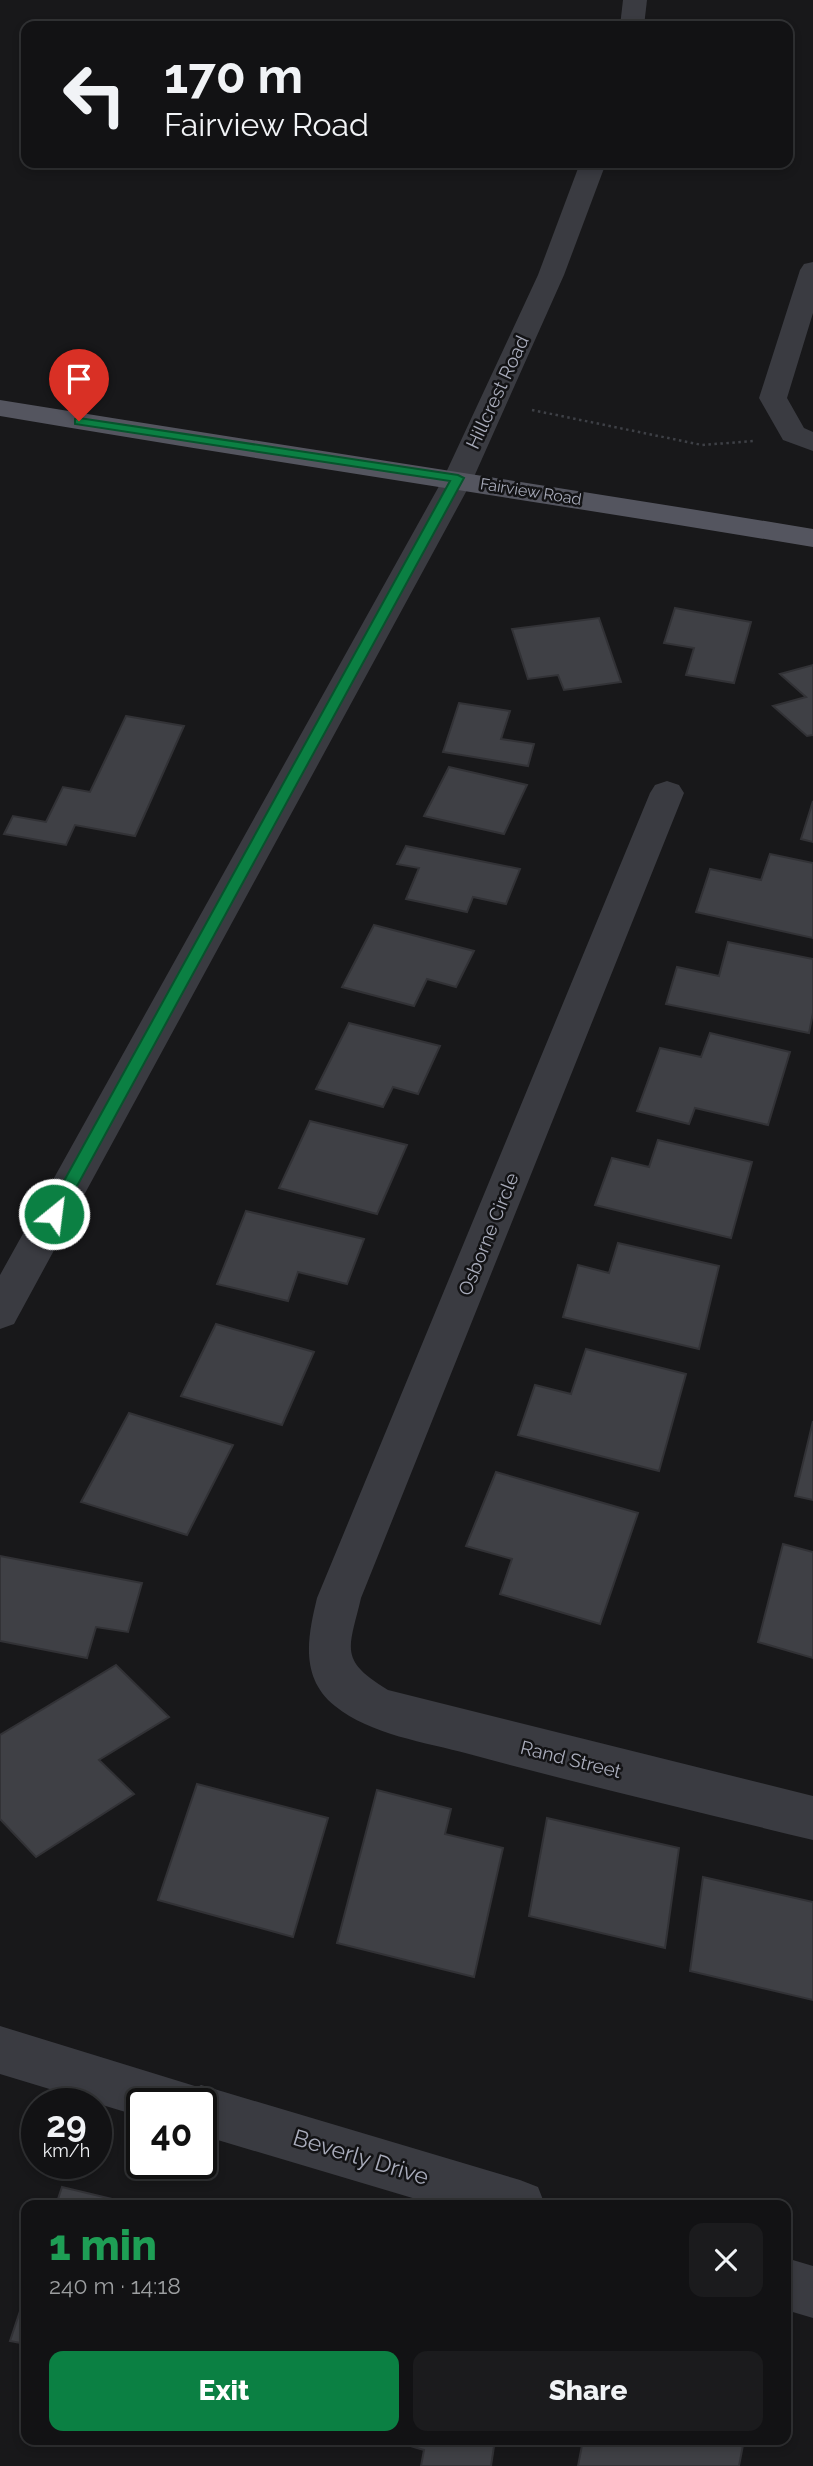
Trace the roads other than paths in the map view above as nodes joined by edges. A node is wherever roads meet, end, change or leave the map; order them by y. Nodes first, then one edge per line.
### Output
1 (635, 0) edge
2 (633, 21) edge
3 (591, 168) edge
4 (813, 270) edge
5 (0, 408) edge
6 (803, 438) edge
7 (458, 478) junction
8 (813, 538) edge
9 (667, 793) dead end
10 (0, 1312) edge
11 (338, 1678) joint
12 (813, 1818) edge
13 (0, 2050) edge
14 (127, 2088) edge
15 (217, 2115) edge
16 (503, 2200) edge
17 (791, 2285) edge
18 (813, 2292) edge

1 - 2 street
3 - 7 street, Hillcrest Road
4 - 6 street
5 - 7 main road, Fairview Road
7 - 8 main road, Fairview Road
7 - 10 street, Hillcrest Road
9 - 11 street, Osborne Circle
11 - 12 street, Rand Street
13 - 14 street
15 - 16 street, Beverly Drive
17 - 18 street

